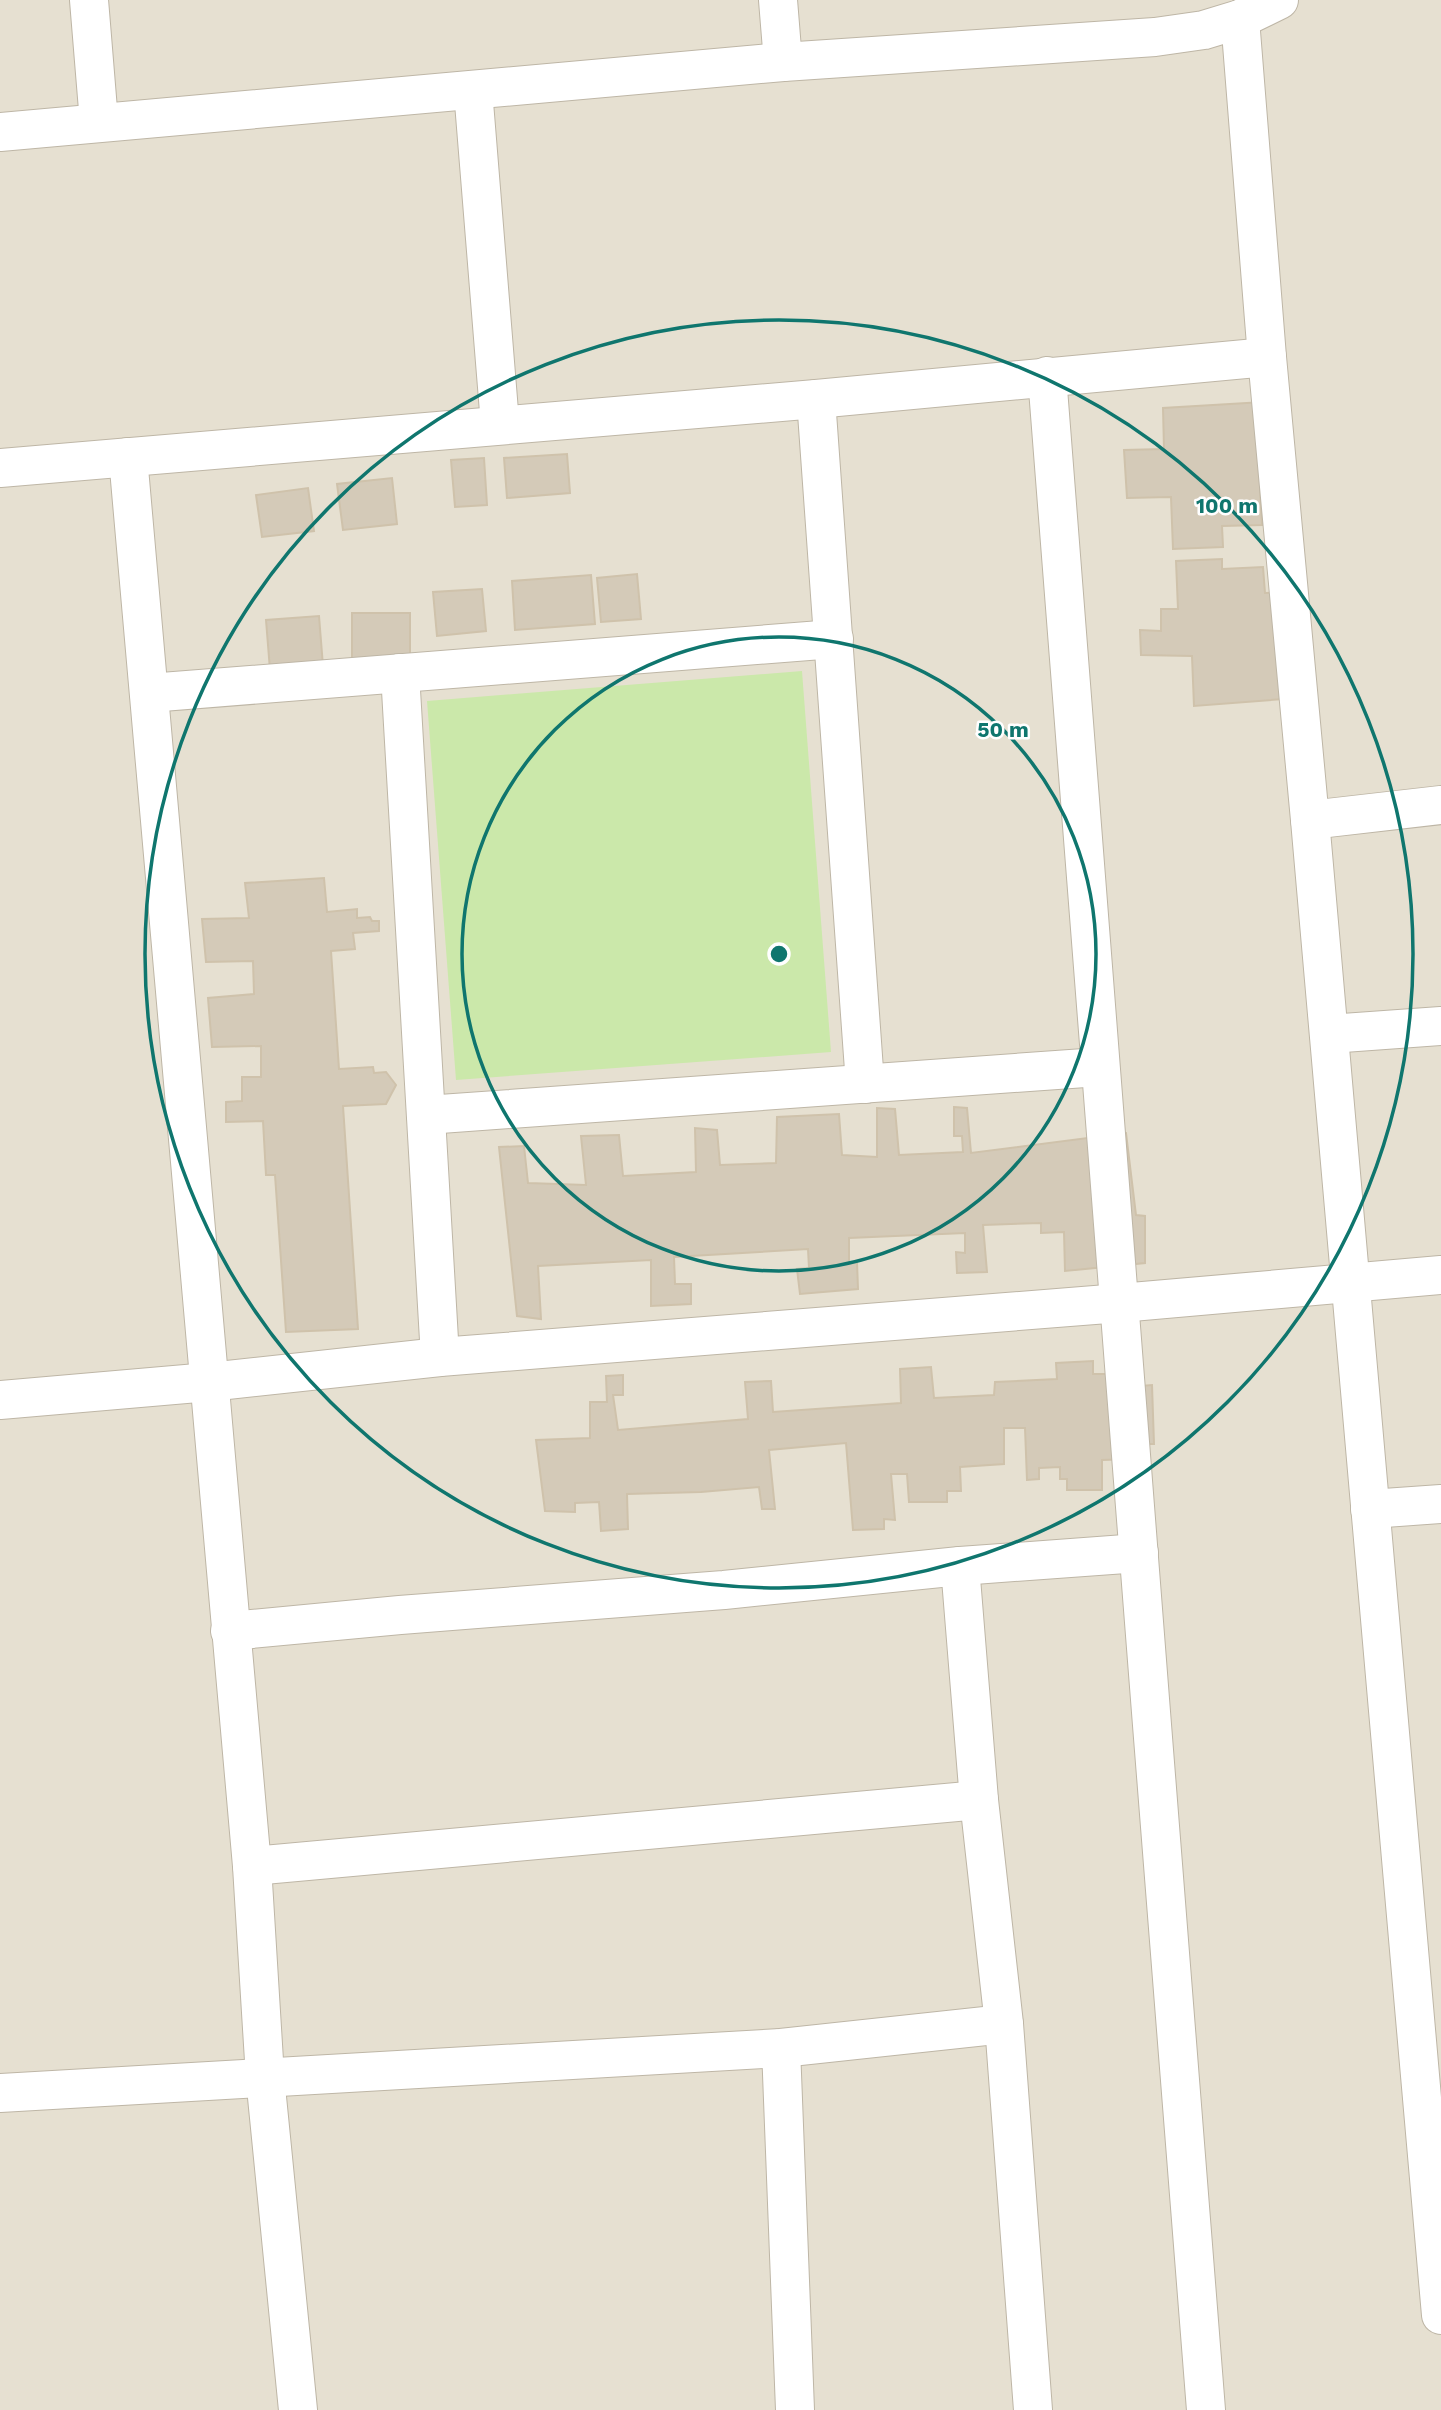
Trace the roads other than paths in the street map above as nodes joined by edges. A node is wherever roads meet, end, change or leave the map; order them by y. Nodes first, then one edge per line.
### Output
1 (89, 0) edge
2 (778, 0) edge
3 (1279, 0) edge
4 (1240, 19) junction
5 (783, 62) junction
6 (473, 90) junction
7 (99, 122) junction
8 (0, 132) edge
9 (1267, 357) junction
10 (1047, 376) junction
11 (816, 399) junction
12 (500, 424) junction
13 (128, 457) junction
14 (0, 468) edge
15 (834, 639) junction
16 (400, 673) junction
17 (149, 693) junction
18 (1441, 805) edge
19 (1310, 820) junction
20 (1441, 1026) edge
21 (1329, 1034) junction
22 (1099, 1067) junction
23 (865, 1084) junction
24 (426, 1115) junction
25 (1441, 1275) edge
26 (1351, 1284) junction
27 (1120, 1303) junction
28 (440, 1357) junction
29 (209, 1382) junction
30 (0, 1400) edge
31 (1441, 1504) edge
32 (1370, 1509) junction
33 (1139, 1553) junction
34 (960, 1566) junction
35 (230, 1631) junction
36 (979, 1800) junction
37 (251, 1866) junction
38 (1004, 2024) junction
39 (781, 2048) junction
40 (265, 2077) junction
41 (0, 2093) edge
42 (1441, 2315) edge
43 (298, 2410) edge
44 (795, 2410) edge
45 (1033, 2410) edge
46 (1206, 2410) edge

1 - 7 street
2 - 5 street
3 - 4 street
4 - 5 street
4 - 9 street
5 - 6 street
6 - 7 street
6 - 12 street
7 - 8 street
9 - 10 street
9 - 19 street
10 - 11 street
10 - 22 street
11 - 12 street
11 - 15 street
12 - 13 street
13 - 14 street
13 - 17 street
15 - 16 street
15 - 23 street
16 - 17 street
16 - 24 street
17 - 29 street
18 - 19 street
19 - 21 street
20 - 21 street
21 - 26 street
22 - 23 street
22 - 27 street
23 - 24 street
24 - 28 street
25 - 26 street
26 - 27 street
26 - 32 street
27 - 28 street
27 - 33 street
28 - 29 street
29 - 30 street
29 - 35 street
31 - 32 street
32 - 42 street
33 - 34 street
33 - 46 street
34 - 35 street
34 - 36 street
35 - 37 street
36 - 37 street
36 - 38 street
37 - 40 street
38 - 39 street
38 - 45 street
39 - 40 street
39 - 44 street
40 - 41 street
40 - 43 street

